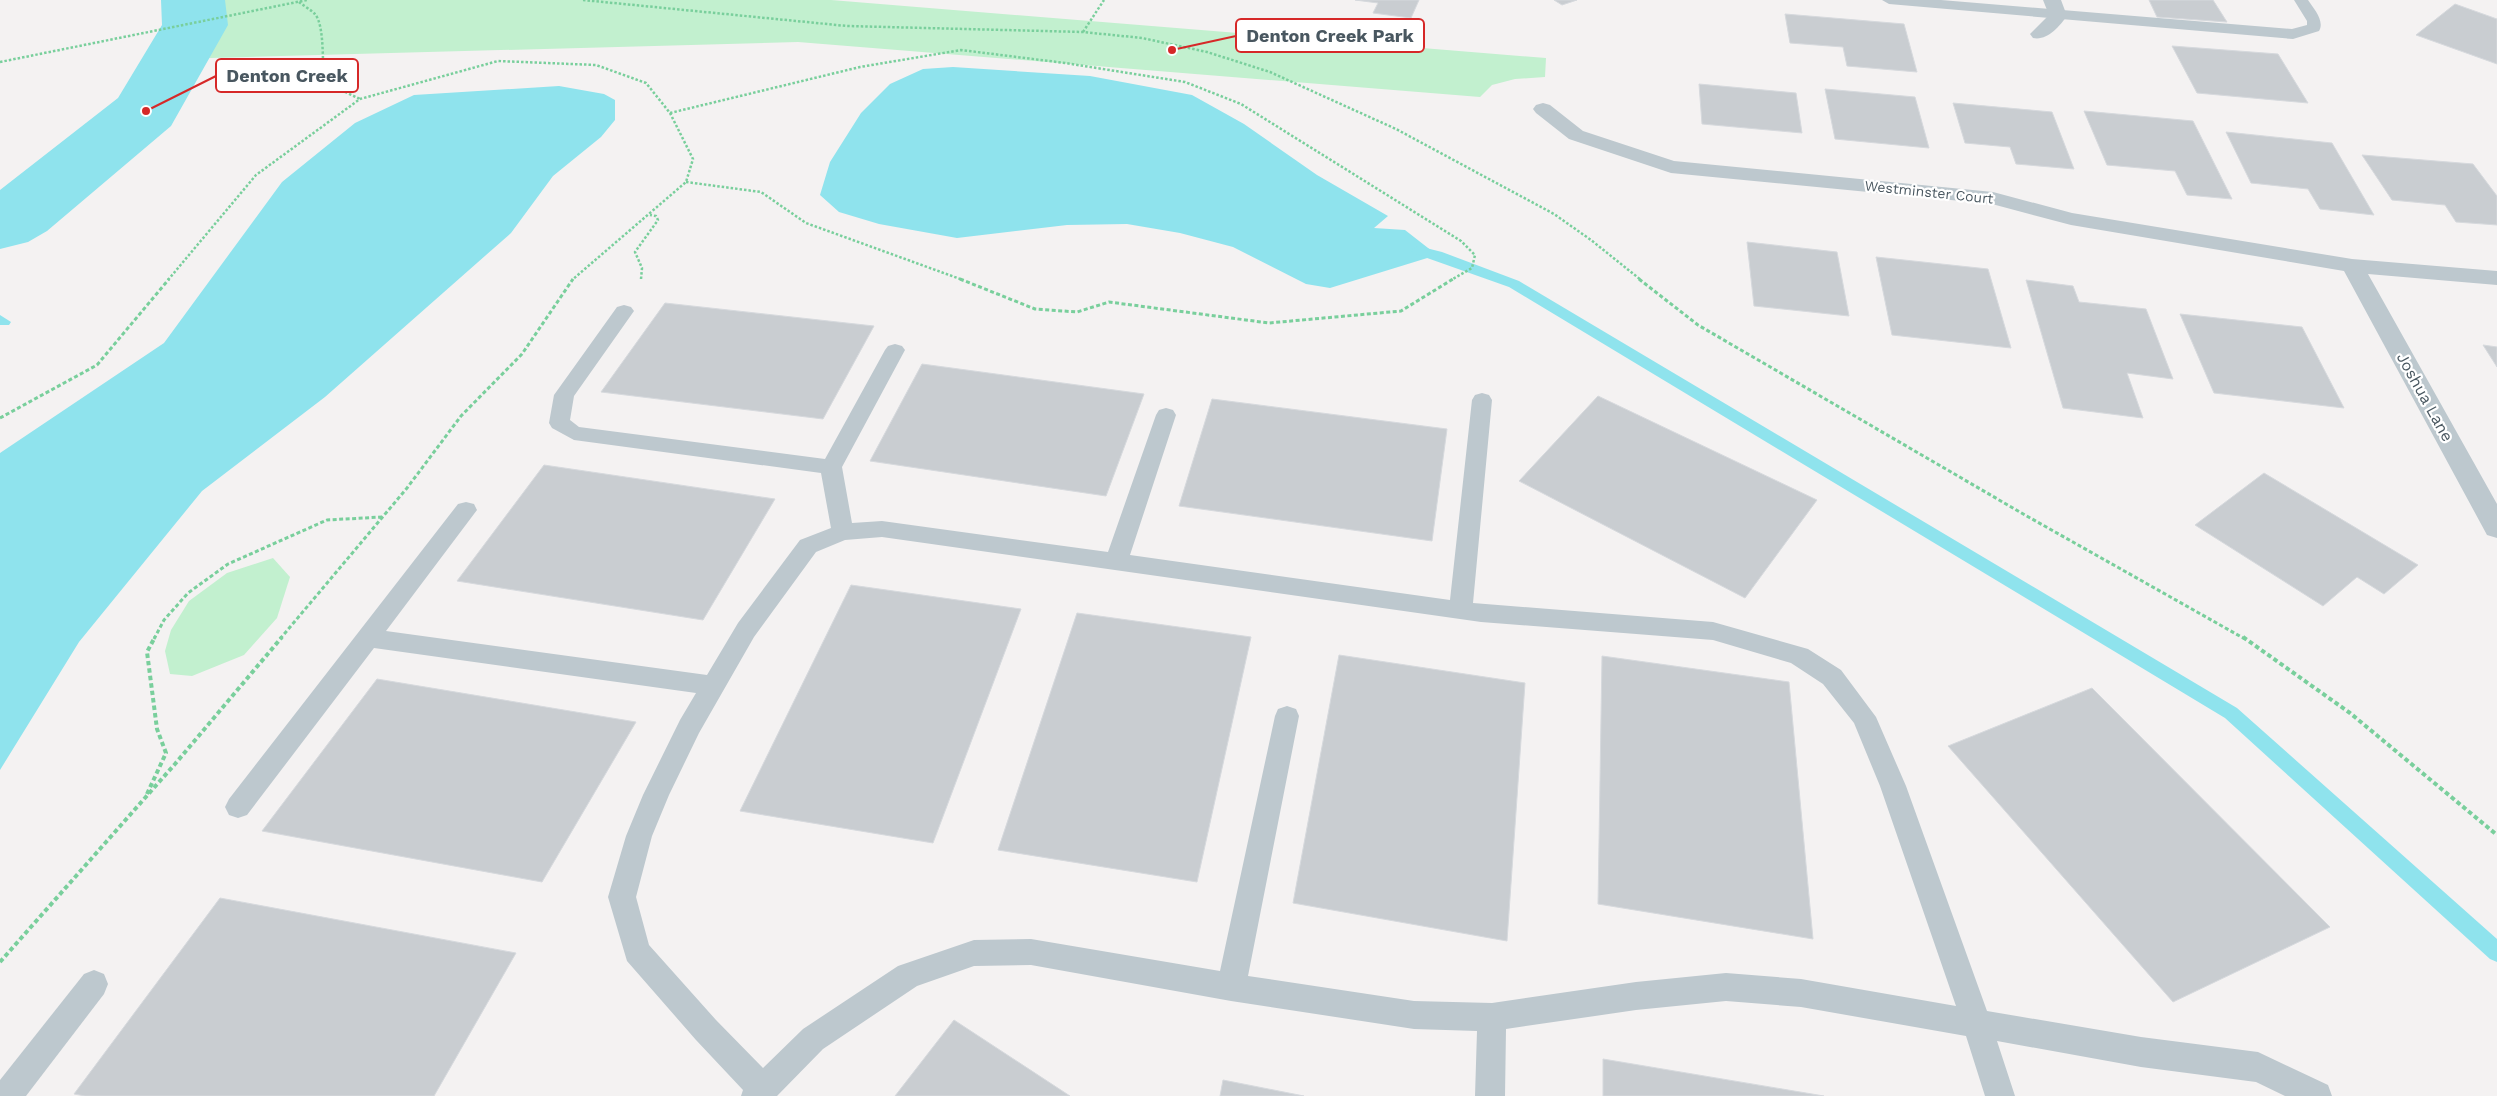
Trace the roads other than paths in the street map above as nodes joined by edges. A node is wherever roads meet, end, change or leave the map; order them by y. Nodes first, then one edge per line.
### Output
1 (1889, 0) edge
2 (2300, 0) edge
3 (2055, 8) edge
4 (2039, 34) dead end
5 (1543, 110) dead end
6 (2352, 266) junction
7 (2497, 278) edge
8 (624, 311) road end
9 (895, 350) dead end
10 (1482, 400) dead end
11 (1166, 415) dead end
12 (831, 467) junction
13 (466, 510) dead end
14 (2497, 528) edge
15 (843, 532) junction
16 (1116, 562) junction
17 (1461, 610) junction
18 (369, 638) junction
19 (714, 686) junction
20 (1287, 716) dead end
21 (238, 807) dead end
22 (94, 984) dead end
23 (1231, 988) junction
24 (1492, 1017) junction
25 (1977, 1024) junction
26 (760, 1093) edge
27 (7, 1096) edge
28 (1490, 1096) edge
29 (2000, 1096) edge
30 (2317, 1096) edge

1 - 3 lane
2 - 3 lane
3 - 4 street
5 - 6 street, Westminster Court
6 - 7 street, Westminster Court
6 - 14 street, Joshua Lane
8 - 12 lane
9 - 12 lane
10 - 17 lane
11 - 16 lane
12 - 15 lane
13 - 18 lane
15 - 16 lane
15 - 19 lane
16 - 17 lane
17 - 25 lane
18 - 19 lane
18 - 21 lane
19 - 26 lane
20 - 23 lane
22 - 27 lane
23 - 24 lane
23 - 26 lane
24 - 25 lane
24 - 28 lane
25 - 29 lane
25 - 30 lane

